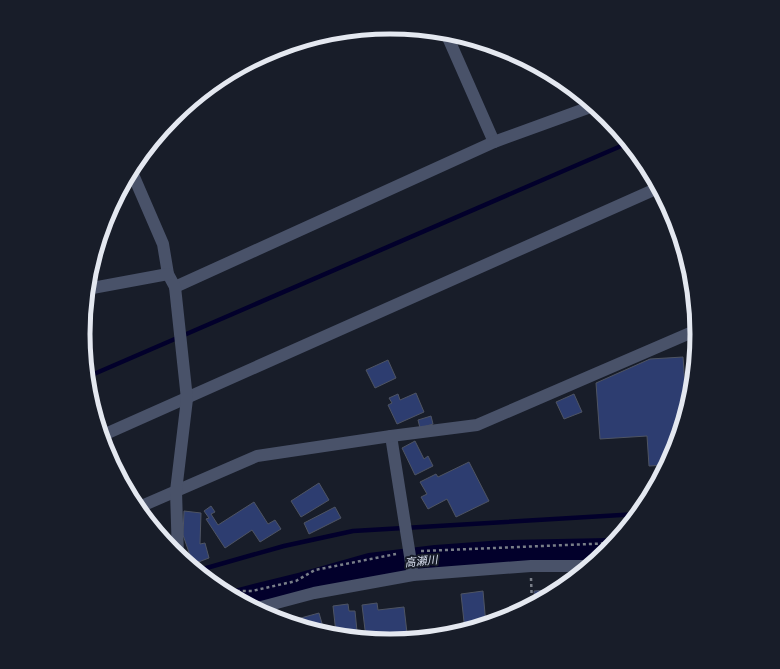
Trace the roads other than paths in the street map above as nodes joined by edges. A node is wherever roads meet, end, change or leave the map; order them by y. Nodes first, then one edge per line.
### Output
1 (449, 40) edge
2 (587, 108) edge
3 (494, 142) junction
4 (134, 177) edge
5 (653, 190) edge
6 (168, 274) junction
7 (174, 287) junction
8 (93, 288) edge
9 (690, 333) edge
10 (187, 399) junction
11 (106, 434) edge
12 (391, 436) junction
13 (176, 491) junction
14 (143, 505) edge
15 (178, 547) edge
16 (581, 566) edge
17 (413, 575) junction
18 (263, 607) edge

1 - 3 street
2 - 3 street
3 - 7 street
4 - 6 street
5 - 10 street
6 - 7 street
6 - 8 street
7 - 10 street
9 - 12 street
10 - 11 street
10 - 13 street
12 - 13 street
12 - 17 street
13 - 14 street
13 - 15 street
16 - 17 street
17 - 18 street

